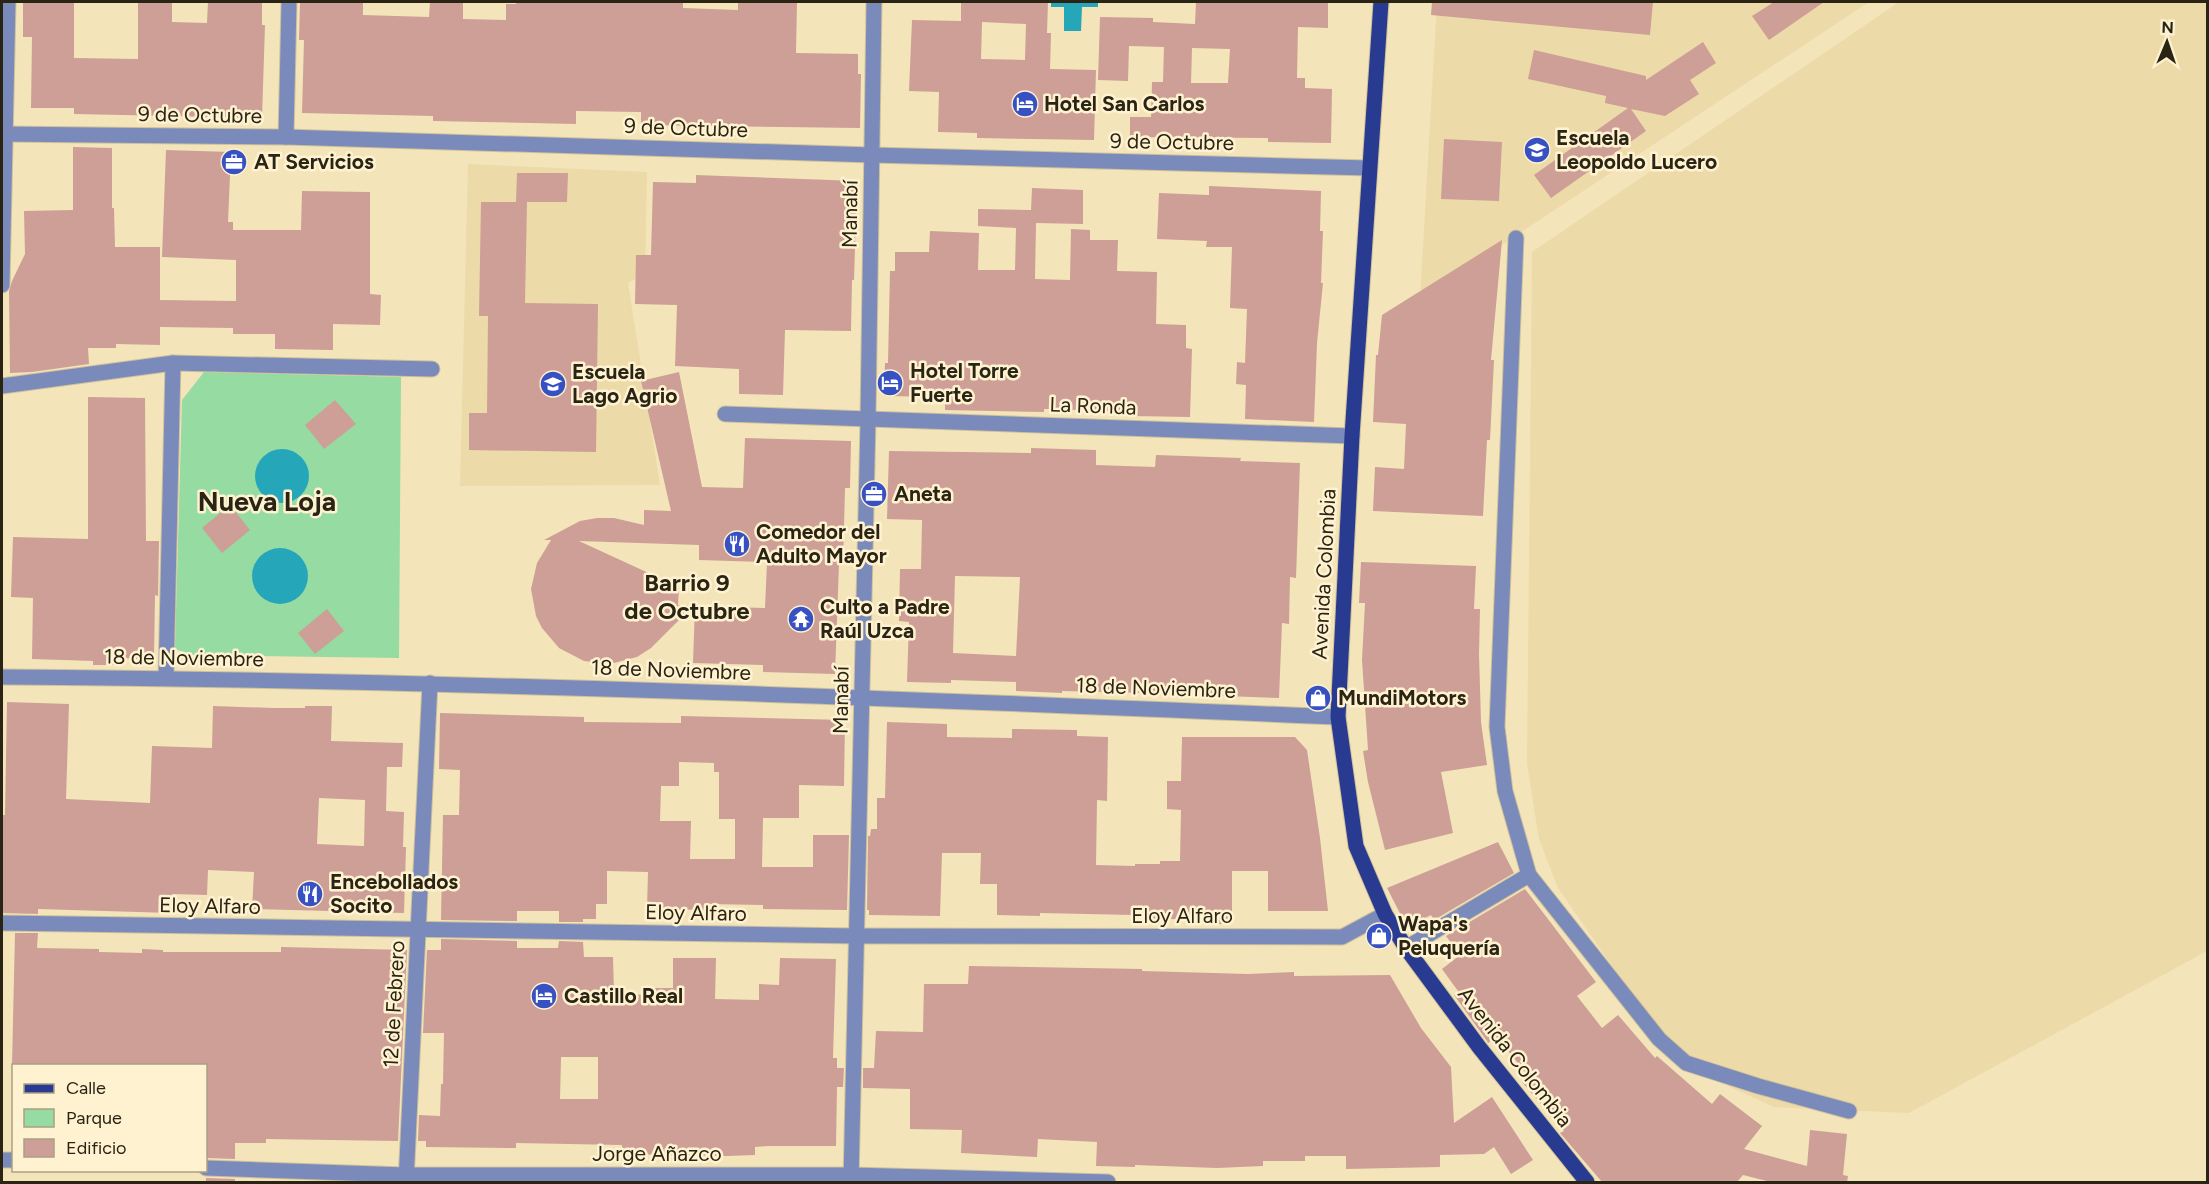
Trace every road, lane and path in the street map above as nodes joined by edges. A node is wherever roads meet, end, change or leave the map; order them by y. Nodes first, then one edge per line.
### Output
1 (8, 2) edge
2 (289, 2) edge
3 (874, 2) edge
4 (1381, 2) edge
5 (3, 134) edge
6 (286, 137) junction
7 (872, 155) junction
8 (1369, 168) junction
9 (1516, 238) dead end
10 (2, 285) edge
11 (173, 363) junction
12 (432, 369) dead end
13 (2, 386) edge
14 (725, 414) dead end
15 (868, 420) junction
16 (1352, 436) junction
17 (2, 677) edge
18 (166, 678) junction
19 (430, 683) junction
20 (862, 697) junction
21 (1338, 717) junction
22 (1529, 874) junction
23 (1385, 914) junction
24 (2, 923) edge
25 (418, 931) junction
26 (856, 936) junction
27 (1406, 948) junction
28 (1849, 1111) dead end
29 (207, 1168) edge
30 (406, 1179) edge
31 (851, 1179) edge
32 (1108, 1182) edge
33 (1587, 1182) edge

1 - 5 street
2 - 6 street
3 - 7 street, Manabí
4 - 8 main road, Avenida Colombia
5 - 6 street, 9 de Octubre
5 - 10 street
6 - 7 street, 9 de Octubre
7 - 8 street, 9 de Octubre
7 - 15 street, Manabí
8 - 16 main road, Avenida Colombia
9 - 22 street
11 - 12 street
11 - 13 street
11 - 18 street
14 - 15 street, La Ronda
15 - 16 street, La Ronda
15 - 20 street, Manabí
16 - 21 main road, Avenida Colombia
17 - 18 street, 18 de Noviembre
18 - 19 street, 18 de Noviembre
19 - 20 street, 18 de Noviembre
19 - 25 street, 12 de Febrero
20 - 21 street, 18 de Noviembre
20 - 26 street, Manabí
21 - 23 main road, Avenida Colombia
22 - 27 street
22 - 28 street
23 - 26 street, Eloy Alfaro
23 - 27 main road, Avenida Colombia
24 - 25 street, Eloy Alfaro
25 - 26 street, Eloy Alfaro
25 - 30 street, 12 de Febrero
26 - 31 street, Manabí
27 - 33 main road, Avenida Colombia
29 - 30 street, Jorge Añazco
30 - 31 street, Jorge Añazco
31 - 32 street, Jorge Añazco

